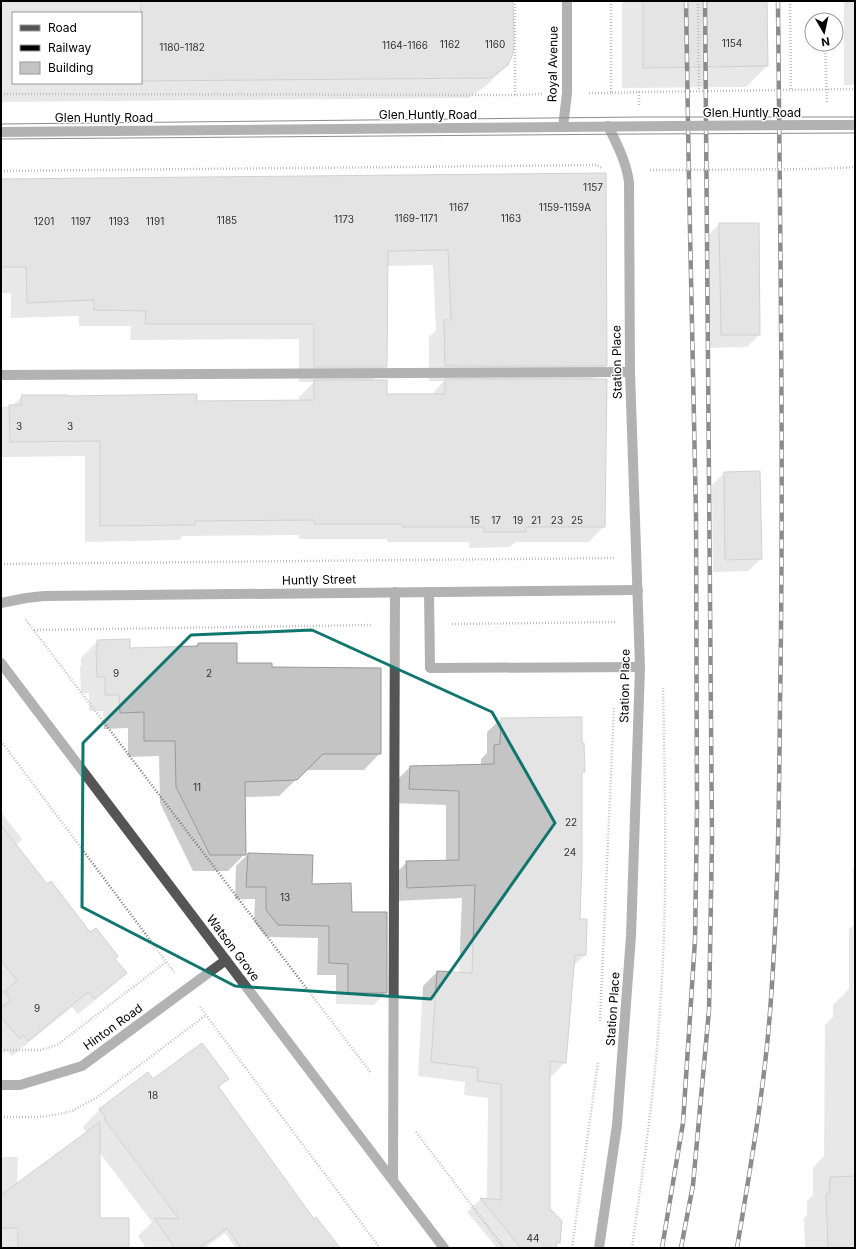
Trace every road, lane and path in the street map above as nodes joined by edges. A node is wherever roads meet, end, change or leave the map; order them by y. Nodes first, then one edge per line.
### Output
1 (515, 1) edge
2 (567, 1) edge
3 (612, 1) edge
4 (698, 1) edge
5 (790, 1) edge
6 (825, 52) edge
7 (791, 89) junction
8 (826, 89) junction
9 (855, 89) edge
10 (699, 91) junction
11 (639, 92) junction
12 (567, 93) junction
13 (611, 93) junction
14 (1, 94) edge
15 (515, 95) junction
16 (639, 107) dead end
17 (828, 125) junction
18 (855, 125) edge
19 (608, 126) junction
20 (563, 127) junction
21 (1, 132) edge
22 (855, 167) edge
23 (670, 170) dead end
24 (1, 171) edge
25 (607, 171) dead end
26 (630, 372) junction
27 (1, 375) edge
28 (615, 550) dead end
29 (615, 558) junction
30 (1, 564) edge
31 (616, 590) junction
32 (638, 590) junction
33 (395, 592) junction
34 (429, 592) junction
35 (6, 602) edge
36 (429, 624) junction
37 (395, 625) junction
38 (616, 629) dead end
39 (33, 630) junction
40 (1, 663) edge
41 (640, 667) junction
42 (616, 668) junction
43 (226, 960) junction
44 (166, 962) dead end
45 (206, 1015) dead end
46 (600, 1027) dead end
47 (1, 1050) edge
48 (598, 1059) dead end
49 (1, 1085) edge
50 (392, 1102) junction
51 (1, 1117) edge
52 (393, 1180) junction
53 (444, 1248) edge
54 (504, 1248) edge
55 (572, 1248) edge
56 (599, 1248) edge

1 - 15 path
2 - 12 street, Royal Avenue
3 - 13 path
4 - 10 path
5 - 7 path
6 - 8 path
7 - 8 path
7 - 10 path
8 - 9 path
8 - 17 path
10 - 11 path
11 - 13 path
11 - 16 path
12 - 13 path
12 - 15 path
12 - 20 street, Royal Avenue
14 - 15 path
17 - 18 street, Glen Huntly Road
17 - 19 street, Glen Huntly Road, bridge
19 - 20 street, Glen Huntly Road
19 - 26 street, Station Place
20 - 21 street, Glen Huntly Road
22 - 23 path, bridge
24 - 25 path
26 - 27 street
26 - 32 street, Station Place
28 - 29 path
29 - 30 path
29 - 31 path
31 - 32 street, Huntly Street
31 - 34 street, Huntly Street
32 - 41 street, Station Place
33 - 34 street, Huntly Street
33 - 35 street, Huntly Street
33 - 37 street
34 - 36 street
35 - 39 path
36 - 38 path
36 - 42 street
37 - 39 path
37 - 50 street
39 - 50 path
40 - 43 street, Watson Grove
41 - 42 street
41 - 56 street, Station Place
42 - 46 path
43 - 49 street, Hinton Road
43 - 52 street, Watson Grove
44 - 47 path
45 - 51 path
48 - 55 path
50 - 52 street
50 - 54 path
52 - 53 street, Watson Grove

